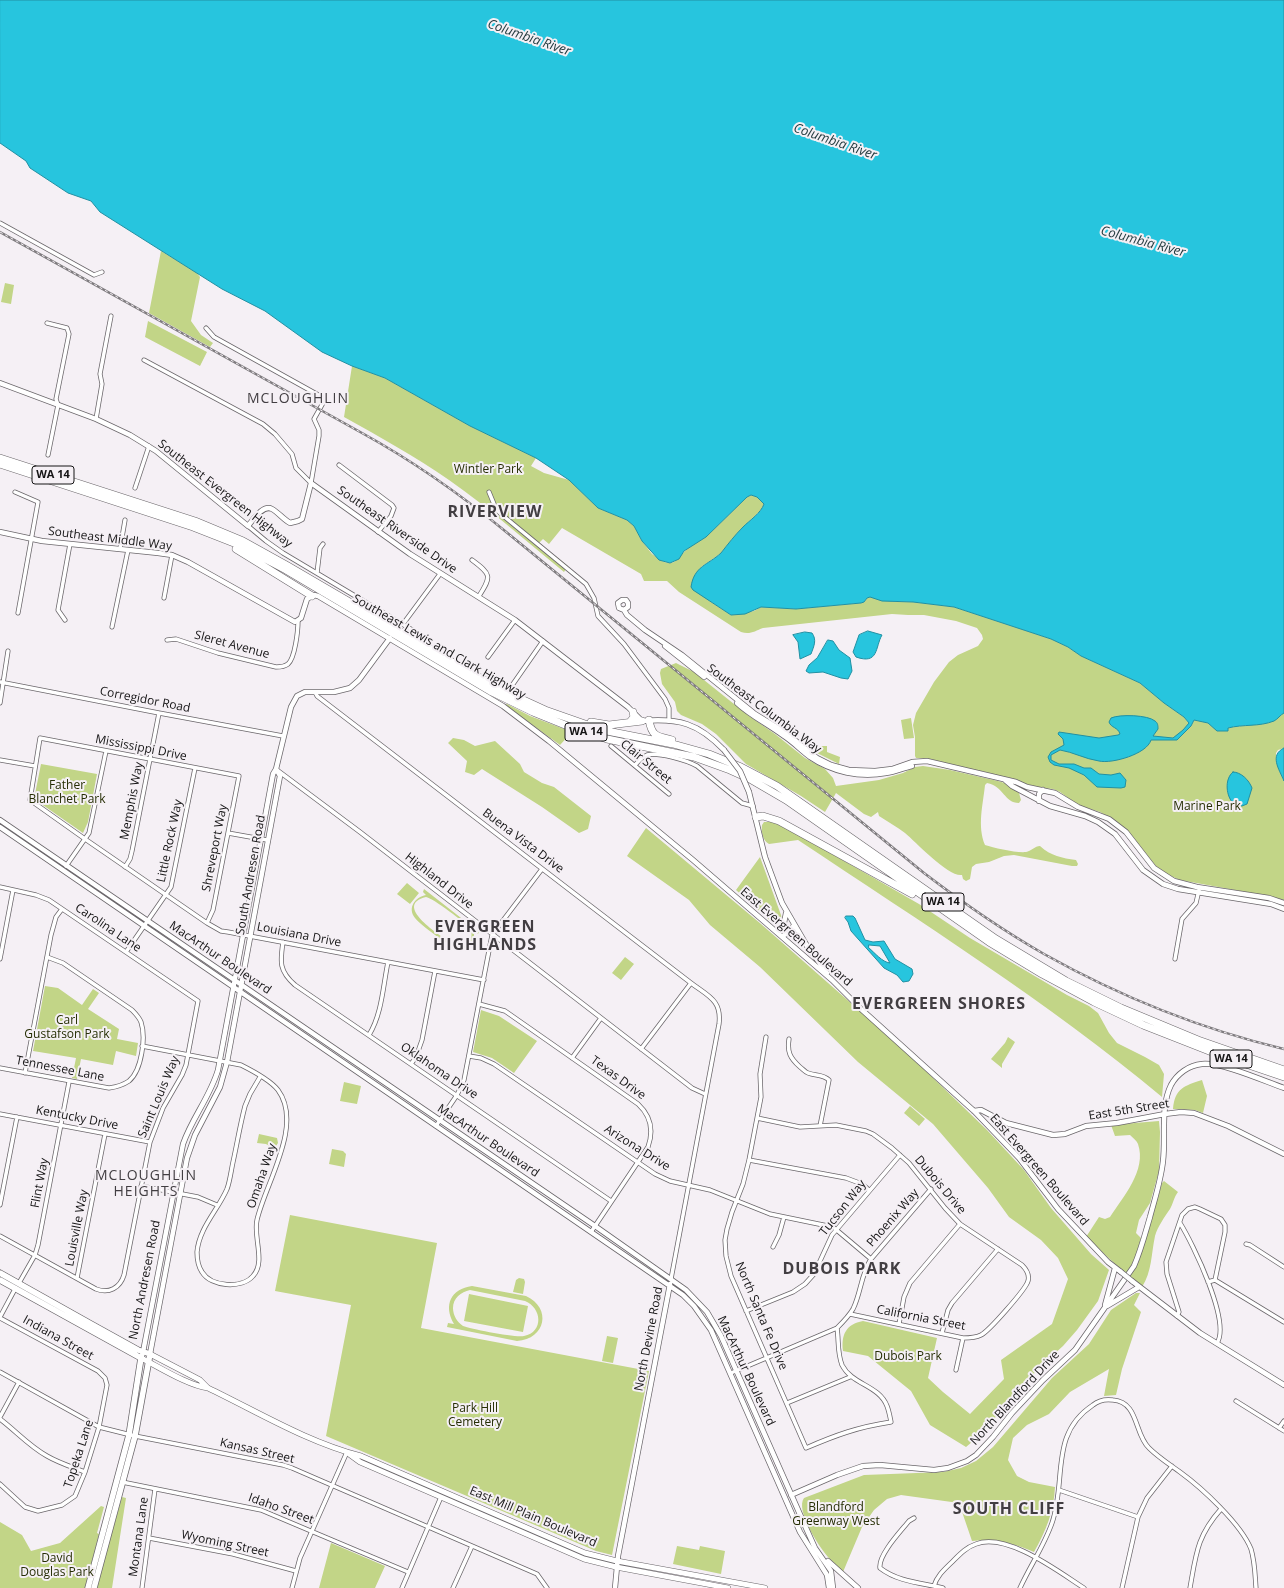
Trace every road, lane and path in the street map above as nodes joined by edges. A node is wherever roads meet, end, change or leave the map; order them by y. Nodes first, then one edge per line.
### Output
1 (0, 223) edge
2 (102, 272) dead end
3 (111, 316) dead end
4 (47, 323) dead end
5 (206, 328) dead end
6 (144, 360) dead end
7 (0, 383) edge
8 (58, 405) junction
9 (96, 419) junction
10 (150, 446) junction
11 (48, 455) dead end
12 (0, 458) edge
13 (0, 464) edge
14 (339, 465) dead end
15 (311, 483) junction
16 (135, 488) dead end
17 (15, 492) dead end
18 (489, 492) dead end
19 (124, 520) dead end
20 (248, 526) junction
21 (0, 532) edge
22 (207, 532) junction
23 (378, 532) junction
24 (32, 539) junction
25 (70, 544) junction
26 (323, 544) dead end
27 (120, 549) junction
28 (128, 550) junction
29 (172, 555) junction
30 (472, 560) dead end
31 (317, 573) junction
32 (440, 574) junction
33 (312, 596) junction
34 (479, 596) junction
35 (164, 598) dead end
36 (624, 610) dead end
37 (18, 613) dead end
38 (65, 620) dead end
39 (515, 620) junction
40 (298, 621) junction
41 (403, 624) junction
42 (112, 627) dead end
43 (390, 638) junction
44 (167, 640) dead end
45 (429, 640) dead end
46 (544, 641) junction
47 (8, 651) dead end
48 (488, 657) dead end
49 (2, 683) edge
50 (513, 684) dead end
51 (315, 692) junction
52 (0, 703) edge
53 (544, 710) junction
54 (633, 712) junction
55 (159, 714) junction
56 (669, 719) junction
57 (646, 720) junction
58 (630, 722) junction
59 (283, 736) junction
60 (611, 746) dead end
61 (106, 751) junction
62 (710, 754) junction
63 (150, 759) junction
64 (0, 760) edge
65 (635, 765) junction
66 (35, 766) junction
67 (195, 768) junction
68 (276, 769) junction
69 (239, 776) joint
70 (1004, 780) junction
71 (1043, 790) junction
72 (669, 794) dead end
73 (1065, 799) junction
74 (1040, 801) junction
75 (754, 806) junction
76 (1062, 809) junction
77 (756, 817) junction
78 (0, 820) edge
79 (0, 826) edge
80 (228, 833) junction
81 (85, 839) junction
82 (261, 839) junction
83 (267, 840) junction
84 (67, 865) junction
85 (125, 867) junction
86 (542, 869) junction
87 (63, 870) junction
88 (0, 887) edge
89 (13, 890) junction
90 (1199, 890) junction
91 (167, 895) junction
92 (1247, 897) junction
93 (1284, 903) edge
94 (62, 909) junction
95 (1284, 909) edge
96 (786, 913) junction
97 (148, 921) junction
98 (207, 923) junction
99 (963, 924) junction
100 (794, 925) junction
101 (144, 926) junction
102 (780, 934) junction
103 (243, 935) junction
104 (492, 935) junction
105 (250, 936) junction
106 (283, 942) junction
107 (126, 952) junction
108 (47, 957) junction
109 (0, 959) edge
110 (1175, 959) dead end
111 (388, 962) junction
112 (435, 971) junction
113 (484, 980) junction
114 (832, 980) junction
115 (235, 981) junction
116 (691, 983) junction
117 (242, 986) junction
118 (234, 988) junction
119 (240, 992) junction
120 (198, 1001) joint
121 (479, 1004) junction
122 (719, 1007) joint
123 (601, 1018) junction
124 (369, 1035) junction
125 (766, 1037) dead end
126 (789, 1039) dead end
127 (142, 1046) junction
128 (641, 1049) junction
129 (188, 1054) junction
130 (469, 1056) junction
131 (572, 1058) junction
132 (220, 1060) junction
133 (227, 1062) junction
134 (410, 1064) junction
135 (0, 1068) edge
136 (1284, 1070) edge
137 (25, 1073) junction
138 (260, 1077) junction
139 (1284, 1077) edge
140 (69, 1082) junction
141 (1284, 1088) edge
142 (456, 1094) junction
143 (705, 1094) junction
144 (974, 1111) junction
145 (0, 1114) edge
146 (1165, 1114) junction
147 (17, 1117) junction
148 (757, 1118) junction
149 (440, 1120) junction
150 (61, 1126) junction
151 (436, 1126) junction
152 (820, 1126) junction
153 (105, 1134) junction
154 (150, 1142) junction
155 (1284, 1154) edge
156 (900, 1155) junction
157 (749, 1160) junction
158 (638, 1163) junction
159 (689, 1185) junction
160 (141, 1186) junction
161 (931, 1189) junction
162 (869, 1190) junction
163 (173, 1192) junction
164 (180, 1194) junction
165 (611, 1200) junction
166 (736, 1201) junction
167 (0, 1205) edge
168 (217, 1205) junction
169 (784, 1217) junction
170 (960, 1224) junction
171 (1180, 1224) junction
172 (595, 1226) junction
173 (837, 1229) junction
174 (591, 1232) junction
175 (0, 1236) edge
176 (1246, 1244) dead end
177 (773, 1247) dead end
178 (998, 1249) junction
179 (35, 1255) junction
180 (871, 1259) junction
181 (1284, 1267) edge
182 (1115, 1268) junction
183 (0, 1273) edge
184 (77, 1278) junction
185 (671, 1279) junction
186 (0, 1280) edge
187 (1215, 1280) junction
188 (1208, 1282) junction
189 (670, 1285) junction
190 (17, 1286) junction
191 (1139, 1286) junction
192 (1104, 1308) junction
193 (746, 1311) junction
194 (850, 1314) junction
195 (1177, 1316) junction
196 (0, 1317) edge
197 (1284, 1322) edge
198 (898, 1324) junction
199 (837, 1328) junction
200 (987, 1331) joint
201 (942, 1333) junction
202 (963, 1338) junction
203 (1217, 1343) junction
204 (143, 1352) junction
205 (150, 1354) junction
206 (141, 1358) junction
207 (767, 1358) junction
208 (148, 1362) junction
209 (956, 1370) dead end
210 (737, 1371) junction
211 (0, 1372) edge
212 (731, 1373) junction
213 (850, 1377) junction
214 (105, 1378) joint
215 (19, 1382) junction
216 (1284, 1385) edge
217 (208, 1388) junction
218 (1236, 1401) dead end
219 (787, 1403) junction
220 (0, 1418) edge
221 (1284, 1421) edge
222 (99, 1427) junction
223 (1279, 1428) junction
224 (1284, 1431) edge
225 (132, 1435) junction
226 (347, 1452) junction
227 (1172, 1466) junction
228 (85, 1472) junction
229 (120, 1482) junction
230 (0, 1484) edge
231 (332, 1485) junction
232 (155, 1489) junction
233 (1060, 1490) junction
234 (791, 1495) junction
235 (441, 1497) junction
236 (1221, 1509) junction
237 (1138, 1517) junction
238 (914, 1518) dead end
239 (428, 1526) junction
240 (312, 1531) junction
241 (149, 1538) junction
242 (814, 1544) junction
243 (472, 1546) junction
244 (1037, 1558) junction
245 (617, 1561) junction
246 (616, 1567) junction
247 (296, 1571) junction
248 (408, 1572) junction
249 (656, 1574) junction
250 (693, 1575) junction
251 (698, 1582) junction
252 (731, 1582) junction
253 (934, 1586) junction
254 (88, 1588) edge
255 (94, 1588) edge
256 (142, 1588) edge
257 (292, 1588) edge
258 (402, 1588) edge
259 (453, 1588) edge
260 (547, 1588) edge
261 (615, 1588) edge
262 (728, 1588) edge
263 (765, 1588) edge
264 (829, 1588) edge
265 (833, 1588) edge
266 (858, 1588) edge
267 (943, 1588) edge
268 (1020, 1588) edge
269 (1084, 1588) edge
270 (1122, 1588) edge
271 (1190, 1588) edge
272 (1256, 1588) edge

1 - 2 street
3 - 9 street
4 - 8 street
5 - 15 street
6 - 15 street, Southeast Riverside Drive
7 - 8 street, Southeast Evergreen Highway
8 - 9 street, Southeast Evergreen Highway
8 - 11 street
9 - 10 street, Southeast Evergreen Highway
10 - 16 street
10 - 20 street, Southeast Evergreen Highway
12 - 53 highway, Southeast Lewis and Clark Highway / WA 14
13 - 22 highway, Southeast Lewis and Clark Highway / WA 14
14 - 23 street
15 - 20 street
15 - 23 street, Southeast Riverside Drive
17 - 24 street
18 - 56 street
19 - 27 street
20 - 31 street, Southeast Evergreen Highway
21 - 24 street, Southeast Middle Way
22 - 33 highway
22 - 99 highway, Southeast Lewis and Clark Highway / WA 14
23 - 32 street, Southeast Riverside Drive
24 - 25 street, Southeast Middle Way
24 - 37 street
25 - 27 street, Southeast Middle Way
25 - 38 street
26 - 31 street
27 - 28 street, Southeast Middle Way
28 - 29 street, Southeast Middle Way
28 - 42 street
29 - 35 street
29 - 40 street, Southeast Middle Way
30 - 34 street
31 - 41 street, Southeast Evergreen Highway
32 - 34 street, Southeast Riverside Drive
32 - 41 street
33 - 40 street, Sleret Avenue
33 - 43 street, East Evergreen Boulevard
34 - 39 street, Southeast Riverside Drive
36 - 70 street, Southeast Columbia Way
39 - 46 street, Southeast Riverside Drive
39 - 48 street
40 - 44 street, Sleret Avenue
41 - 45 street, Southeast Evergreen Highway
43 - 51 street, South Andresen Road
43 - 102 street, East Evergreen Boulevard
46 - 50 street
46 - 54 street, Southeast Riverside Drive
47 - 49 street
49 - 52 street
49 - 55 street, Corregidor Road
51 - 59 street, South Andresen Road
51 - 86 street, Buena Vista Drive
53 - 58 highway
53 - 62 highway, Southeast Lewis and Clark Highway / WA 14
54 - 57 street, Southeast Riverside Drive
54 - 58 highway
55 - 59 street, Corregidor Road
55 - 63 street, Memphis Way
56 - 57 street
56 - 75 street, bridge
57 - 58 highway
57 - 62 highway
59 - 68 street, South Andresen Road
60 - 65 street, Clair Street
61 - 63 street, Mississippi Drive
61 - 66 street, Mississippi Drive
61 - 81 street
62 - 136 highway, Southeast Lewis and Clark Highway / WA 14
63 - 67 street, Mississippi Drive
63 - 85 street, Memphis Way
64 - 66 street
65 - 72 street, Clair Street
65 - 75 street
66 - 81 street, Louisiana Drive
67 - 69 street, Mississippi Drive
67 - 91 street, Little Rock Way
68 - 82 street, South Andresen Road
68 - 83 street, South Andresen Road
68 - 104 street, Highland Drive
69 - 80 street, Shreveport Way
70 - 71 street, Southeast Columbia Way
70 - 74 street, Southeast Columbia Way
71 - 73 street, Southeast Columbia Way
71 - 74 street
73 - 76 street
73 - 90 street, Southeast Columbia Way
74 - 76 street, Southeast Columbia Way
75 - 77 street
76 - 90 street, Southeast Columbia Way
77 - 96 street
77 - 99 highway
78 - 84 street, MacArthur Boulevard
79 - 87 street, MacArthur Boulevard
80 - 82 street
80 - 98 street, Shreveport Way
81 - 84 street
81 - 85 street, Louisiana Drive
82 - 83 street
82 - 103 street, South Andresen Road
83 - 105 street, South Andresen Road
84 - 87 street
84 - 97 street, MacArthur Boulevard
85 - 91 street, Louisiana Drive
86 - 104 street
86 - 116 street, Buena Vista Drive
87 - 101 street, MacArthur Boulevard
88 - 89 street, Carolina Lane
89 - 94 street, Carolina Lane
89 - 109 street
90 - 92 street, Southeast Columbia Way
90 - 110 street
91 - 97 street, Little Rock Way
91 - 98 street, Louisiana Drive
92 - 93 street, Southeast Columbia Way
92 - 95 street, Southeast Columbia Way
94 - 107 street, Carolina Lane
94 - 108 street
96 - 100 street
96 - 102 street
97 - 101 street, Little Rock Way
97 - 115 street, MacArthur Boulevard
98 - 103 street, Louisiana Drive
99 - 139 highway, Southeast Lewis and Clark Highway / WA 14
100 - 102 street
100 - 114 street
101 - 107 street, Little Rock Way
101 - 118 street, MacArthur Boulevard
102 - 114 street, East Evergreen Boulevard
103 - 105 street, Louisiana Drive
103 - 115 street, South Andresen Road
104 - 113 street
104 - 123 street, Highland Drive
105 - 106 street, Louisiana Drive
105 - 117 street, South Andresen Road
106 - 111 street, Louisiana Drive
106 - 124 street, Oklahoma Drive
107 - 120 street, Carolina Lane
108 - 127 street, Tennessee Lane
108 - 137 street
111 - 112 street, Louisiana Drive
111 - 124 street
112 - 113 street, Louisiana Drive
112 - 134 street
113 - 121 street
114 - 144 street, East Evergreen Boulevard
115 - 117 street, MacArthur Boulevard
115 - 118 street, North Andresen Road
116 - 122 street, Buena Vista Drive
116 - 128 street
117 - 119 street, North Andresen Road
117 - 149 street, MacArthur Boulevard
118 - 119 street, MacArthur Boulevard
118 - 132 street, North Andresen Road
119 - 133 street, North Andresen Road
119 - 151 street, MacArthur Boulevard
120 - 129 street, Saint Louis Way
121 - 130 street
121 - 131 street, Texas Drive
122 - 143 street, North Devine Road
123 - 128 street, Highland Drive
123 - 131 street
124 - 134 street, Oklahoma Drive
125 - 148 street, North Santa Fe Drive
126 - 152 street
127 - 129 street, Omaha Way
127 - 140 street, Tennessee Lane
128 - 143 street, Highland Drive
129 - 132 street, Omaha Way
129 - 154 street, Saint Louis Way
130 - 142 street
130 - 158 street, Arizona Drive
131 - 158 street, Texas Drive
132 - 133 street, Omaha Way
132 - 163 street, North Andresen Road
133 - 138 street, Omaha Way
133 - 164 street, North Andresen Road
134 - 142 street, Oklahoma Drive
135 - 137 street, Tennessee Lane
137 - 140 street, Tennessee Lane
138 - 168 street
138 - 168 street, Omaha Way
140 - 150 street, Flint Way
141 - 146 street, North Blandford Drive
142 - 149 street
142 - 165 street, Oklahoma Drive
143 - 159 street, North Devine Road
144 - 146 street, East 5th Street
144 - 182 street, East Evergreen Boulevard
145 - 147 street, Kentucky Drive
146 - 155 street, East 5th Street
146 - 192 street, North Blandford Drive
147 - 150 street, Kentucky Drive
147 - 167 street
148 - 152 street, Dubois Drive
148 - 157 street, North Santa Fe Drive
149 - 151 street
149 - 172 street, MacArthur Boulevard
150 - 153 street, Kentucky Drive
150 - 179 street, Flint Way
151 - 174 street, MacArthur Boulevard
152 - 156 street, Dubois Drive
153 - 154 street, Kentucky Drive
153 - 184 street, Louisville Way
154 - 160 street, Saint Louis Way
156 - 161 street, Dubois Drive
156 - 162 street, Tucson Way
157 - 162 street
157 - 166 street, North Santa Fe Drive
158 - 159 street, Arizona Drive
158 - 165 street, Texas Drive
159 - 166 street, Arizona Drive
159 - 185 street, North Devine Road
160 - 163 street
160 - 184 street, Saint Louis Way
161 - 170 street, Dubois Drive
161 - 180 street, Phoenix Way
162 - 173 street, Tucson Way
163 - 164 street
163 - 204 street, North Andresen Road
164 - 168 street
164 - 205 street, North Andresen Road
165 - 172 street, Texas Drive
166 - 169 street, Arizona Drive
166 - 193 street, North Santa Fe Drive
169 - 173 street, Arizona Drive
169 - 177 street
170 - 178 street, Dubois Drive
170 - 198 street
171 - 187 street
171 - 188 street
171 - 195 street
172 - 174 street, Texas Drive
172 - 185 street, MacArthur Boulevard
173 - 180 street, Arizona Drive
173 - 193 street, Tucson Way
174 - 189 street, MacArthur Boulevard
175 - 179 street
176 - 181 street
178 - 200 street, Dubois Drive
178 - 201 street
179 - 184 street
179 - 190 street, Flint Way
180 - 194 street, Phoenix Way
182 - 191 street, East Evergreen Boulevard, bridge
182 - 192 street
183 - 190 main road, East Mill Plain Boulevard
185 - 189 street, North Devine Road
185 - 210 street, MacArthur Boulevard
186 - 190 main road, East Mill Plain Boulevard
187 - 188 street
187 - 197 street
188 - 203 street
189 - 212 street, MacArthur Boulevard
189 - 245 street, North Devine Road
190 - 196 street, Flint Way
190 - 204 main road, East Mill Plain Boulevard
190 - 206 main road, East Mill Plain Boulevard
191 - 192 street
191 - 195 street, East Evergreen Boulevard
192 - 234 street, North Blandford Drive
193 - 207 street, North Santa Fe Drive
194 - 198 street, California Street
194 - 199 street, Phoenix Way
195 - 203 street, East Evergreen Boulevard
196 - 214 street, Indiana Street
198 - 201 street, California Street
199 - 207 street, Phoenix Way
199 - 213 street
200 - 202 street, California Street
201 - 202 street, California Street
202 - 209 street
203 - 216 street, East Evergreen Boulevard
204 - 205 main road, East Mill Plain Boulevard
204 - 206 main road, North Andresen Road
205 - 208 main road, North Andresen Road
205 - 217 main road, East Mill Plain Boulevard
206 - 208 main road, East Mill Plain Boulevard
206 - 225 main road, North Andresen Road
207 - 210 street, Phoenix Way
207 - 219 street, North Santa Fe Drive
208 - 217 main road, East Mill Plain Boulevard
208 - 225 main road, North Andresen Road
210 - 212 street, Phoenix Way
210 - 234 street, MacArthur Boulevard
211 - 215 street, Kansas Street
212 - 264 street, MacArthur Boulevard
213 - 219 street
213 - 219 street, North Santa Fe Drive
214 - 222 street, Topeka Lane
215 - 220 street
215 - 222 street, Kansas Street
217 - 226 main road, East Mill Plain Boulevard
218 - 223 street
220 - 228 street
221 - 223 street
222 - 225 street, Kansas Street
222 - 228 street, Topeka Lane
223 - 224 street
225 - 229 main road, North Andresen Road
225 - 231 street, Kansas Street
226 - 231 street
226 - 235 main road, East Mill Plain Boulevard
226 - 245 main road, East Mill Plain Boulevard
227 - 233 street
227 - 236 street
227 - 237 street
228 - 230 street, Topeka Lane
229 - 232 street, Idaho Street
229 - 254 main road, North Andresen Road
229 - 255 main road, North Andresen Road
231 - 239 street, Kansas Street
231 - 240 street
232 - 240 street, Idaho Street
232 - 241 street, Montana Lane
233 - 237 street
233 - 244 street
234 - 242 street, MacArthur Boulevard
235 - 239 street
235 - 246 main road, East Mill Plain Boulevard
236 - 271 street
236 - 272 street
237 - 270 street
238 - 253 street
239 - 243 street, Kansas Street
239 - 248 street
240 - 247 street
240 - 248 street, Idaho Street
241 - 247 street, Wyoming Street
241 - 256 street, Montana Lane
242 - 265 street, MacArthur Boulevard
242 - 266 street
243 - 259 street
243 - 260 street, Kansas Street
244 - 253 street
244 - 268 street
244 - 269 street
245 - 246 street, North Devine Road
245 - 250 main road, East Mill Plain Boulevard
246 - 249 main road, East Mill Plain Boulevard
246 - 261 street, North Devine Road
247 - 257 street
248 - 258 street
249 - 250 main road
249 - 251 main road, East Mill Plain Boulevard
250 - 252 main road, East Mill Plain Boulevard
251 - 252 main road
251 - 262 main road, East Mill Plain Boulevard
252 - 263 main road, East Mill Plain Boulevard
253 - 267 street

